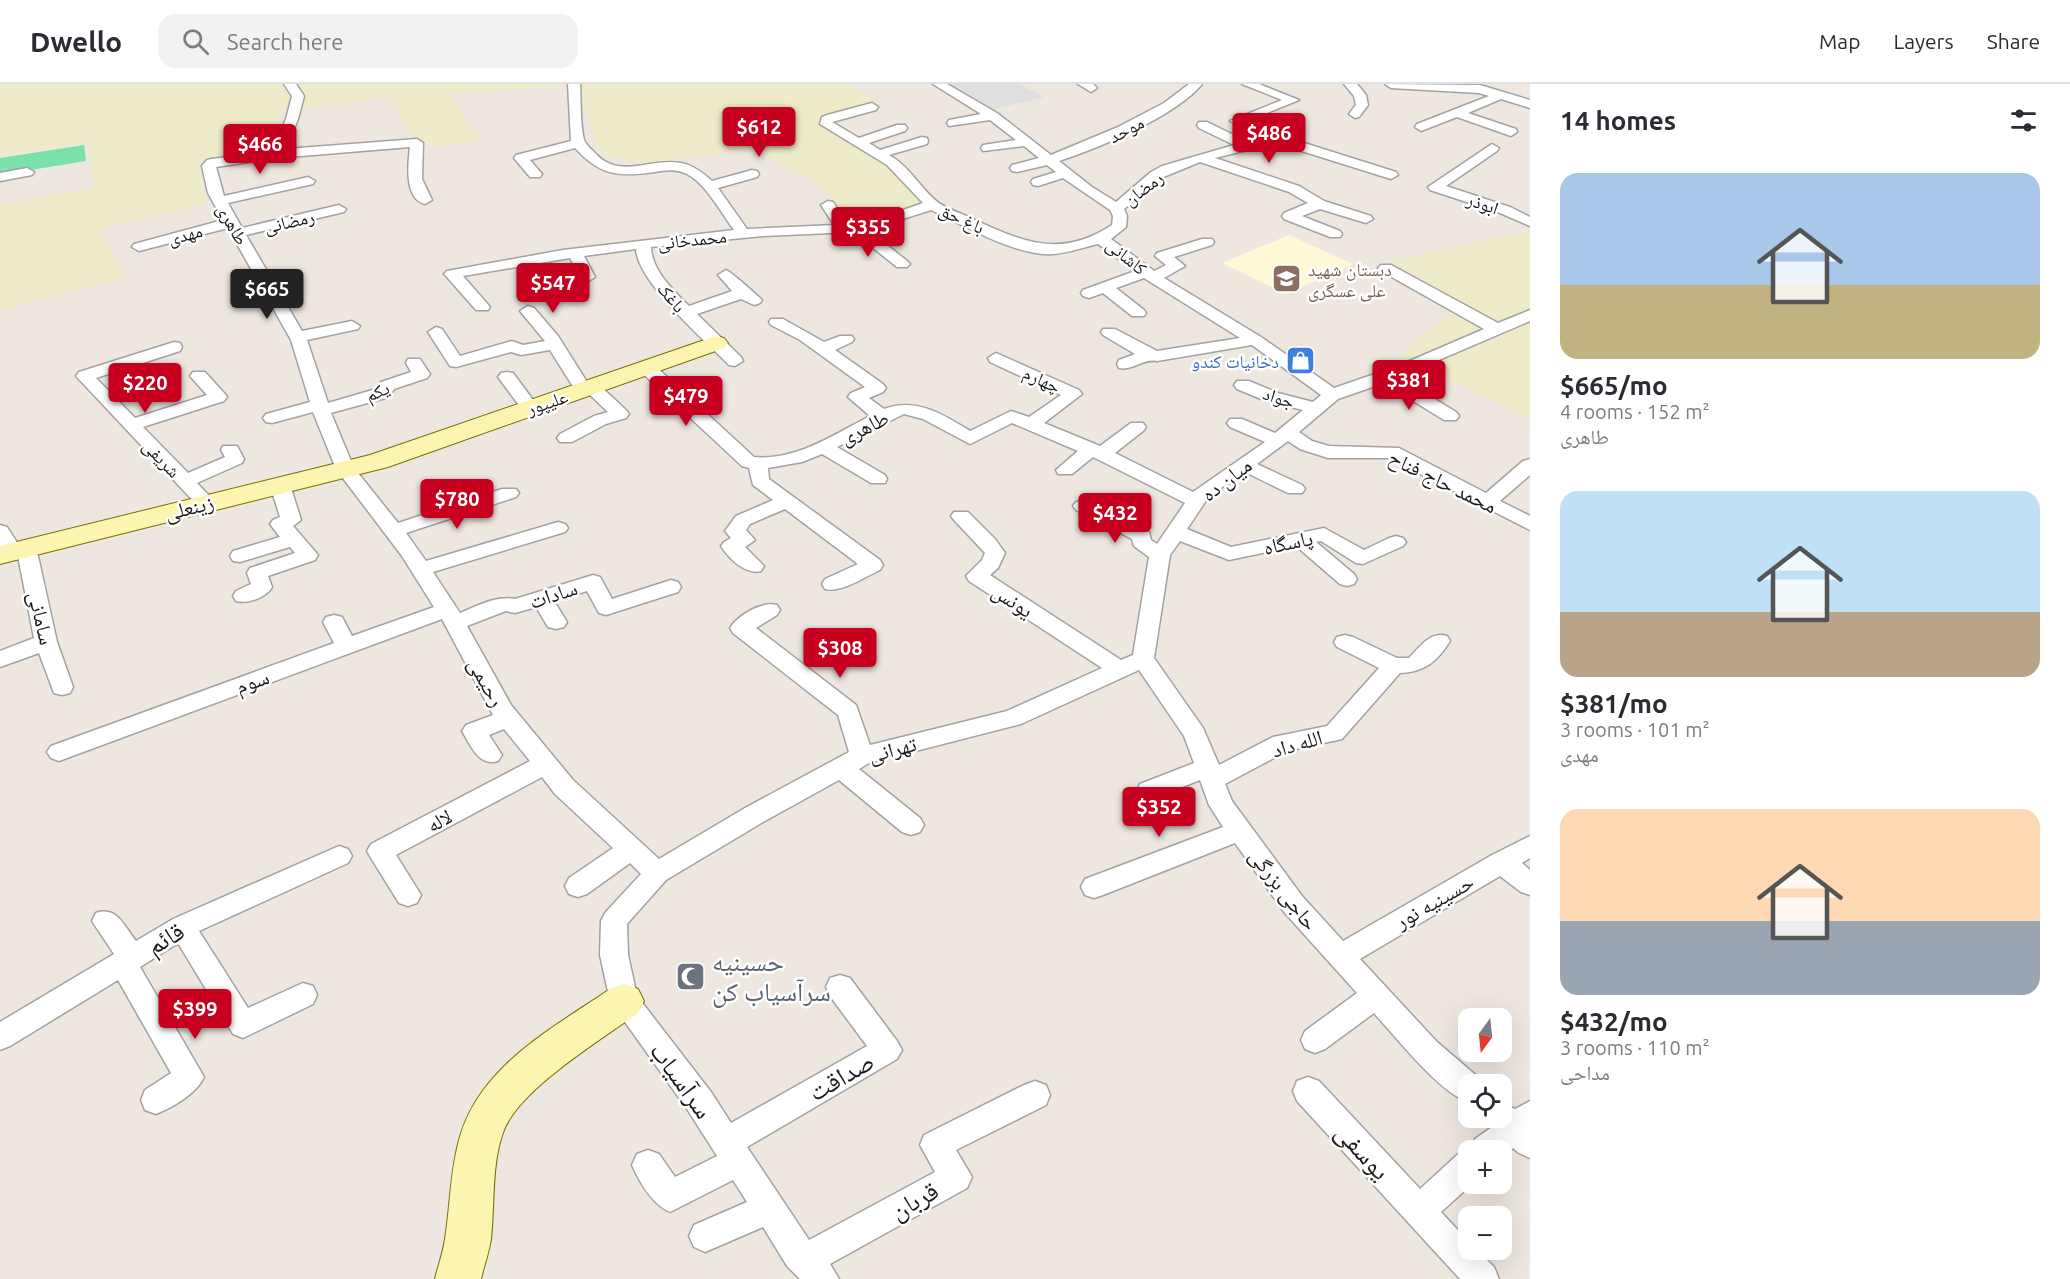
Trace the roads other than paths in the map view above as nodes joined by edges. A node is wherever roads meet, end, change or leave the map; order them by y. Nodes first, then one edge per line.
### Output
1 (290, 84) edge
2 (574, 84) edge
3 (939, 84) edge
4 (1196, 84) edge
5 (1248, 84) edge
6 (1350, 84) edge
7 (1391, 84) edge
8 (1501, 95) junction
9 (1530, 104) edge
10 (872, 107) dead end
11 (1457, 113) junction
12 (1354, 114) dead end
13 (993, 116) junction
14 (953, 123) dead end
15 (1203, 125) dead end
16 (1421, 127) dead end
17 (901, 128) dead end
18 (1511, 132) dead end
19 (1277, 139) junction
20 (922, 141) dead end
21 (1026, 142) junction
22 (578, 143) junction
23 (857, 143) junction
24 (1247, 146) junction
25 (988, 148) dead end
26 (1492, 148) dead end
27 (277, 154) junction
28 (879, 154) junction
29 (1203, 158) junction
30 (1049, 161) junction
31 (733, 165) dead end
32 (1017, 168) dead end
33 (27, 172) dead end
34 (1065, 173) junction
35 (535, 174) dead end
36 (1391, 175) dead end
37 (0, 177) edge
38 (308, 180) dead end
39 (1038, 182) dead end
40 (245, 186) dead end
41 (708, 187) junction
42 (217, 197) junction
43 (425, 200) dead end
44 (1319, 204) junction
45 (828, 205) dead end
46 (932, 205) junction
47 (1116, 208) junction
48 (339, 209) dead end
49 (1366, 219) dead end
50 (1530, 222) edge
51 (849, 227) junction
52 (235, 228) junction
53 (743, 233) junction
54 (1335, 234) dead end
55 (1101, 239) junction
56 (1207, 242) dead end
57 (643, 244) junction
58 (139, 247) dead end
59 (575, 253) junction
60 (902, 264) dead end
61 (1386, 268) dead end
62 (1150, 274) junction
63 (726, 275) dead end
64 (587, 277) dead end
65 (1106, 288) junction
66 (1089, 293) dead end
67 (482, 307) dead end
68 (528, 311) dead end
69 (685, 313) junction
70 (1138, 313) dead end
71 (1530, 315) edge
72 (777, 322) dead end
73 (352, 326) dead end
74 (1498, 330) junction
75 (436, 332) dead end
76 (1109, 332) dead end
77 (297, 337) junction
78 (846, 339) dead end
79 (1256, 340) junction
80 (554, 342) junction
81 (716, 343) junction
82 (174, 347) dead end
83 (824, 349) junction
84 (1148, 354) junction
85 (1176, 354) junction
86 (996, 358) dead end
87 (735, 361) dead end
88 (414, 363) dead end
89 (1125, 364) dead end
90 (646, 367) junction
91 (1194, 368) dead end
92 (885, 369) dead end
93 (199, 376) dead end
94 (507, 377) dead end
95 (861, 377) junction
96 (1386, 377) junction
97 (1244, 385) dead end
98 (586, 388) junction
99 (1332, 395) junction
100 (320, 407) junction
101 (530, 408) junction
102 (1314, 408) junction
103 (1450, 416) dead end
104 (883, 417) junction
105 (272, 418) dead end
106 (1236, 423) dead end
107 (1031, 424) junction
108 (131, 425) junction
109 (1137, 428) dead end
110 (1282, 436) junction
111 (566, 438) dead end
112 (824, 447) junction
113 (230, 450) dead end
114 (1097, 452) junction
115 (379, 461) joint
116 (758, 464) junction
117 (1245, 465) junction
118 (1530, 465) edge
119 (345, 469) junction
120 (1065, 470) dead end
121 (878, 479) dead end
122 (185, 481) junction
123 (280, 485) junction
124 (1295, 489) dead end
125 (509, 493) dead end
126 (787, 501) junction
127 (1196, 501) junction
128 (1487, 502) junction
129 (206, 503) junction
130 (1083, 506) dead end
131 (961, 516) dead end
132 (1530, 524) edge
133 (558, 528) dead end
134 (393, 531) junction
135 (1176, 532) junction
136 (294, 539) junction
137 (1300, 539) junction
138 (1396, 542) dead end
139 (10, 546) edge
140 (1160, 555) junction
141 (240, 556) dead end
142 (754, 566) dead end
143 (420, 569) junction
144 (1347, 579) dead end
145 (832, 584) dead end
146 (671, 587) dead end
147 (243, 597) dead end
148 (541, 598) junction
149 (769, 610) dead end
150 (450, 616) junction
151 (334, 622) dead end
152 (556, 622) dead end
153 (1439, 641) dead end
154 (46, 642) junction
155 (1345, 642) dead end
156 (346, 646) junction
157 (0, 659) edge
158 (1143, 659) junction
159 (1394, 666) junction
160 (1119, 669) junction
161 (62, 687) dead end
162 (508, 718) junction
163 (59, 752) dead end
164 (490, 755) dead end
165 (851, 762) junction
166 (545, 764) junction
167 (1210, 774) junction
168 (1149, 791) dead end
169 (911, 825) dead end
170 (1240, 831) junction
171 (1530, 846) edge
172 (631, 849) junction
173 (339, 856) dead end
174 (1501, 862) junction
175 (657, 873) junction
176 (1530, 884) edge
177 (578, 886) dead end
178 (1094, 887) dead end
179 (408, 895) dead end
180 (105, 921) dead end
181 (182, 927) junction
182 (1339, 957) junction
183 (128, 960) junction
184 (840, 987) dead end
185 (303, 995) dead end
186 (1375, 996) junction
187 (624, 1001) junction
188 (0, 1037) edge
189 (1315, 1040) dead end
190 (1458, 1079) edge
191 (1308, 1091) dead end
192 (1035, 1095) dead end
193 (156, 1100) dead end
194 (1518, 1126) edge
195 (1499, 1140) edge
196 (733, 1152) junction
197 (648, 1166) dead end
198 (1458, 1175) edge
199 (769, 1208) junction
200 (1419, 1210) junction
201 (705, 1236) dead end
202 (814, 1270) edge
203 (458, 1279) edge
204 (1482, 1279) edge

1 - 27 street
2 - 22 street
3 - 13 street, کاشانی
4 - 30 street, موحد
5 - 19 street
6 - 12 street
7 - 8 street
8 - 9 street
8 - 11 street
10 - 23 street, باغ حق
11 - 16 street
11 - 18 street
13 - 14 street
13 - 21 street, کاشانی
15 - 24 street
17 - 23 street
19 - 24 street, رمضان
19 - 36 street
20 - 28 street
21 - 25 street
21 - 30 street, کاشانی
22 - 35 street
22 - 41 street
23 - 28 street, باغ حق
24 - 29 street, رمضان
26 - 50 street, ابوذر
27 - 42 street, طاهری
27 - 43 street, طاهری
28 - 46 street, باغ حق
29 - 44 street
29 - 47 street, رمضان
30 - 32 street, موحد
30 - 34 street, کاشانی
31 - 41 street
33 - 37 street
34 - 39 street
34 - 47 street, کاشانی
38 - 42 street
40 - 42 street
41 - 53 street
42 - 52 street, طاهری
44 - 49 street
44 - 54 street
45 - 51 street
46 - 51 street, محمدخانی
46 - 55 street, باغ حق
47 - 55 street, کاشانی
48 - 52 street, رمضانی
51 - 53 street, محمدخانی
51 - 60 street
52 - 58 street, مهدی
52 - 77 street, طاهری
53 - 57 street, محمدخانی
55 - 62 street, کاشانی
56 - 62 street
57 - 59 street, محمدخانی
57 - 69 street, باغک
59 - 64 street
59 - 67 street, محمدخانی
61 - 74 street
62 - 65 street
62 - 79 street, کاشانی
63 - 69 street
65 - 66 street
65 - 70 street
68 - 80 street
69 - 81 street, باغک
71 - 74 street, میان ده
72 - 83 street
73 - 77 street
74 - 96 street, میان ده
75 - 80 street
76 - 84 street
77 - 100 street, طاهری
78 - 83 street
79 - 85 street
79 - 99 street, کاشانی
80 - 98 street
81 - 87 street, باغک
81 - 90 street, علیپور
82 - 108 street, شریفی
83 - 95 street
84 - 85 street
84 - 89 street
85 - 91 street
86 - 107 street, چهارم
88 - 100 street, یکم
90 - 98 street, علیپور
90 - 116 street
92 - 95 street
93 - 108 street
94 - 101 street
95 - 104 street
96 - 99 street, میان ده
96 - 103 street
97 - 102 street, جواد
98 - 101 street, علیپور
98 - 111 street
99 - 102 street, میان ده
100 - 105 street
100 - 119 street, طاهری
101 - 115 street, علیپور
102 - 110 street, میان ده
104 - 107 street, طاهری
104 - 112 street, طاهری
106 - 110 street
107 - 114 street, طاهری
108 - 122 street, شریفی
109 - 114 street
110 - 117 street, میان ده
110 - 128 street, محمد حاج فناح
112 - 116 street, طاهری
112 - 121 street
113 - 122 street
114 - 120 street
114 - 127 street, طاهری
115 - 119 street, زینعلی
116 - 126 street
117 - 124 street
117 - 127 street, میان ده
118 - 128 street
119 - 123 street, زینعلی
119 - 134 street, رحیمی
122 - 129 street, شریفی
123 - 129 street, زینعلی
123 - 136 street
125 - 134 street
126 - 142 street
126 - 145 street
127 - 135 street, میان ده
128 - 132 street, محمد حاج فناح
129 - 139 street, زینعلی
130 - 140 street
131 - 160 street, یونس
133 - 143 street
134 - 143 street, رحیمی
135 - 137 street, پاسگاه
135 - 140 street, میان ده
136 - 141 street
136 - 147 street
137 - 138 street, پاسگاه
137 - 144 street
139 - 154 street, سامانی
140 - 158 street, میان ده
143 - 150 street, رحیمی
146 - 148 street, سادات
148 - 150 street, سادات
148 - 152 street
149 - 165 street
150 - 156 street, سوم
150 - 162 street, رحیمی
151 - 156 street
153 - 159 street
154 - 157 street
154 - 161 street, سامانی
155 - 159 street
156 - 163 street, سوم
158 - 160 street, تهرانی
158 - 167 street, حاجی بزرگی
159 - 167 street, الله داد
160 - 165 street, تهرانی
162 - 164 street
162 - 166 street, رحیمی
165 - 169 street
165 - 175 street, تهرانی
166 - 172 street, رحیمی
166 - 179 street, لاله
167 - 168 street, الله داد
167 - 170 street, حاجی بزرگی
170 - 178 street
170 - 182 street, حاجی بزرگی
171 - 174 street, حسینیه نور
172 - 175 street, رحیمی
172 - 177 street
173 - 181 street, قائم
174 - 176 street
174 - 182 street, حسینیه نور
175 - 187 street, سرآسیاب
180 - 183 street
181 - 183 street, قائم
181 - 185 street
182 - 186 street, حاجی بزرگی
183 - 188 street, قائم
183 - 193 street
184 - 196 street, صداقت
186 - 189 street
186 - 190 street, حاجی بزرگی
187 - 196 street, سرآسیاب
187 - 203 street
191 - 200 street, یوسفی
192 - 202 street, قربان
194 - 195 street
196 - 197 street
196 - 199 street, سرآسیاب
198 - 200 street
199 - 201 street
199 - 202 street, سرآسیاب
200 - 204 street, یوسفی

